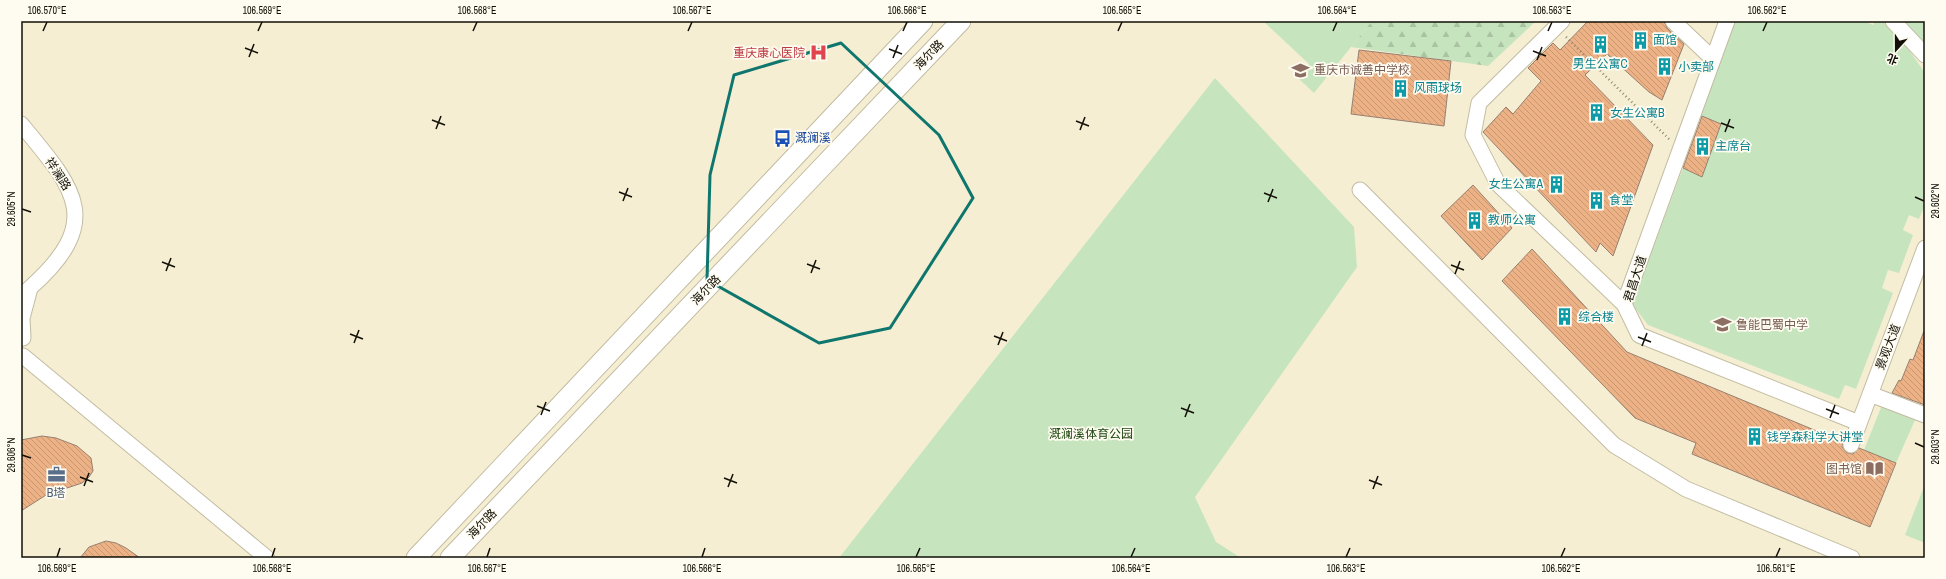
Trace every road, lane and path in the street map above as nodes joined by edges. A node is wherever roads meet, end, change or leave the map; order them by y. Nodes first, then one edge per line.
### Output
1 (923, 21) edge
2 (961, 21) edge
3 (1673, 21) edge
4 (1727, 21) edge
5 (1893, 21) edge
6 (1559, 24) edge
7 (1925, 56) edge
8 (1713, 59) junction
9 (21, 124) edge
10 (1680, 151) junction
11 (1360, 190) dead end
12 (1925, 248) edge
13 (25, 292) edge
14 (1624, 304) junction
15 (22, 337) edge
16 (22, 357) edge
17 (1870, 394) junction
18 (1925, 415) edge
19 (1859, 423) junction
20 (1851, 445) dead end
21 (267, 558) edge
22 (416, 558) edge
23 (450, 558) edge
24 (1852, 558) edge

1 - 22 main road, 海尔路
2 - 23 main road, 海尔路
3 - 8 street
4 - 8 street, 君昌大道
5 - 7 street
6 - 10 path
6 - 14 street
8 - 10 street, 君昌大道
9 - 13 street, 祥澜路
10 - 14 street, 君昌大道
11 - 24 street
12 - 17 street, 景观大道
13 - 15 street, 祥澜路
14 - 19 street, 君昌大道
15 - 16 street, 祥澜路
16 - 21 street
17 - 18 street
17 - 19 street, 景观大道
19 - 20 street, 景观大道

